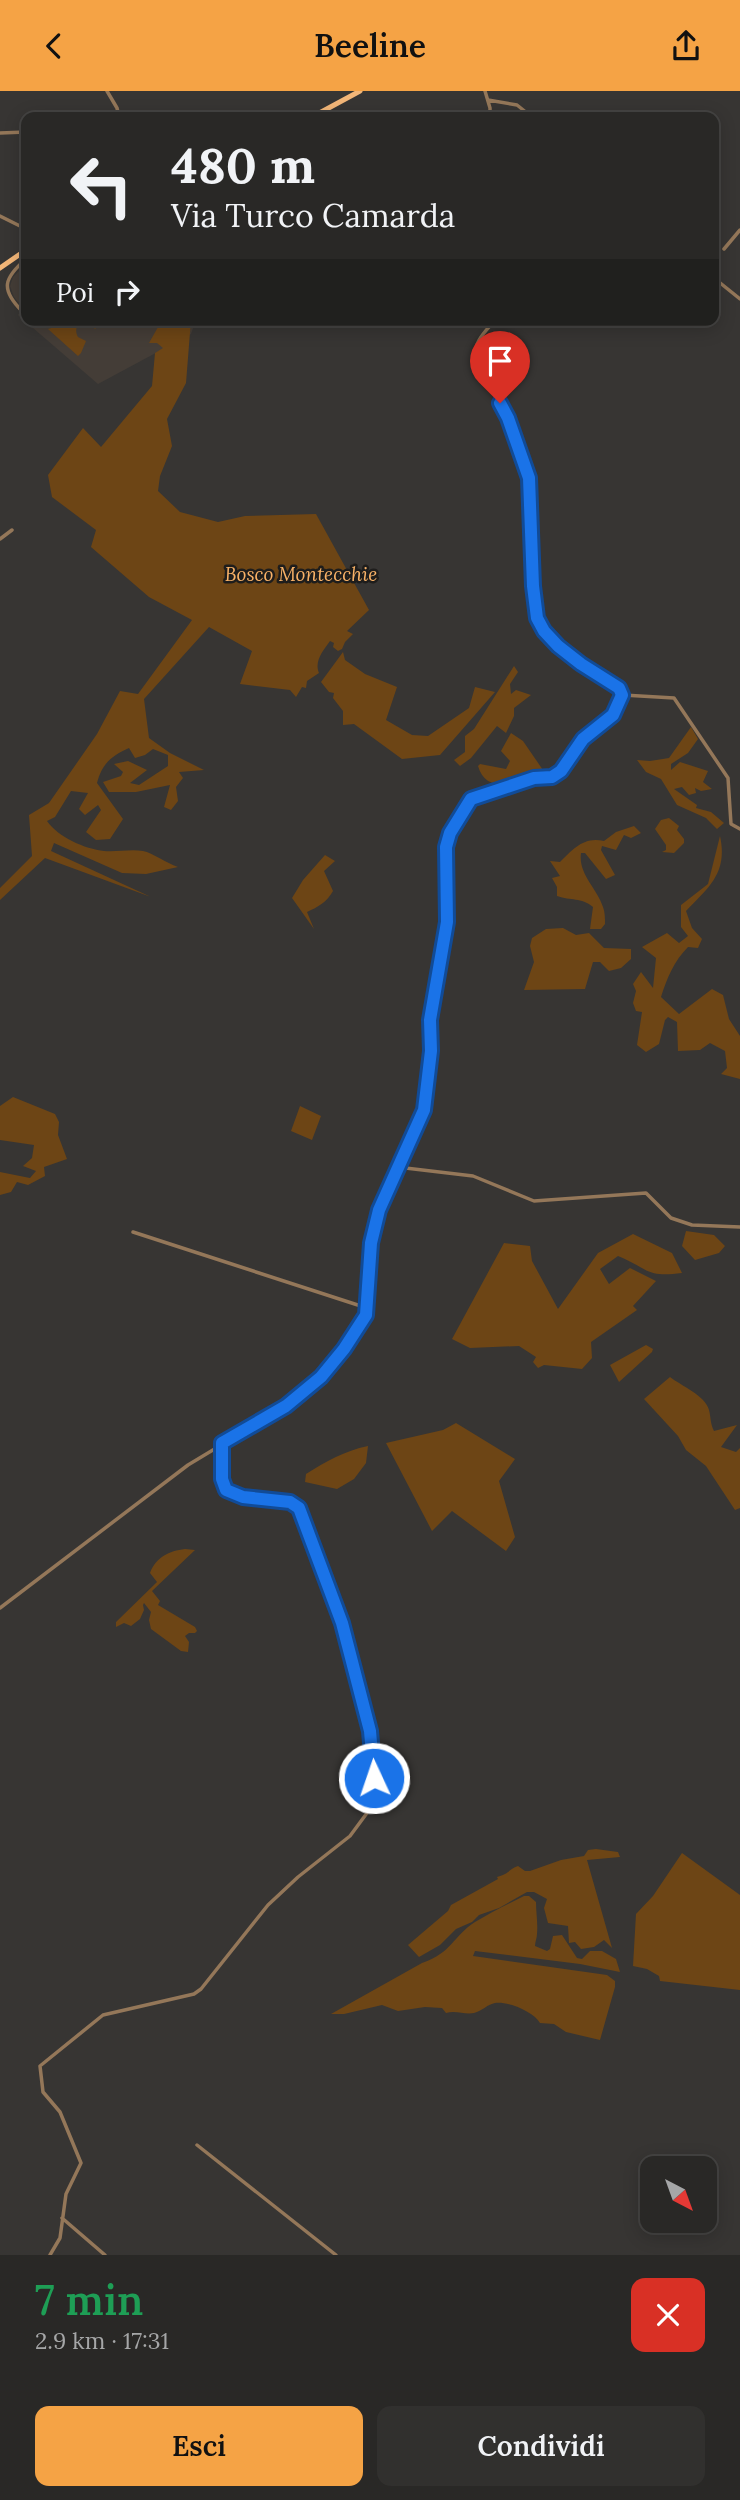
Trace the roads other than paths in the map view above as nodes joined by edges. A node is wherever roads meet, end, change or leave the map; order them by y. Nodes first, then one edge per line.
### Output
1 (107, 91) edge
2 (360, 91) edge
3 (485, 91) edge
4 (488, 100) junction
5 (118, 112) edge
6 (321, 112) edge
7 (489, 112) edge
8 (526, 112) edge
9 (21, 132) edge
10 (0, 133) edge
11 (0, 216) edge
12 (21, 226) edge
13 (740, 230) edge
14 (724, 250) dead end
15 (21, 253) edge
16 (21, 264) edge
17 (0, 268) edge
18 (719, 282) edge
19 (740, 299) edge
20 (21, 310) edge
21 (490, 326) edge
22 (12, 530) dead end
23 (0, 539) edge
24 (622, 695) junction
25 (740, 829) edge
26 (397, 1167) junction
27 (740, 1227) edge
28 (133, 1232) dead end
29 (367, 1308) junction
30 (222, 1443) junction
31 (0, 1608) edge
32 (197, 2145) dead end
33 (62, 2218) junction
34 (50, 2255) edge
35 (105, 2255) edge
36 (336, 2255) edge

1 - 5 street
2 - 6 main road
3 - 4 street
4 - 7 street
4 - 8 street
9 - 10 street
11 - 12 street
13 - 14 street
15 - 17 main road
16 - 20 street
18 - 19 street
21 - 24 street
22 - 23 street
24 - 25 street
24 - 26 street
26 - 27 street
26 - 29 street
28 - 29 street
29 - 30 street
30 - 31 street
30 - 33 street
32 - 36 street
33 - 34 street
33 - 35 street

